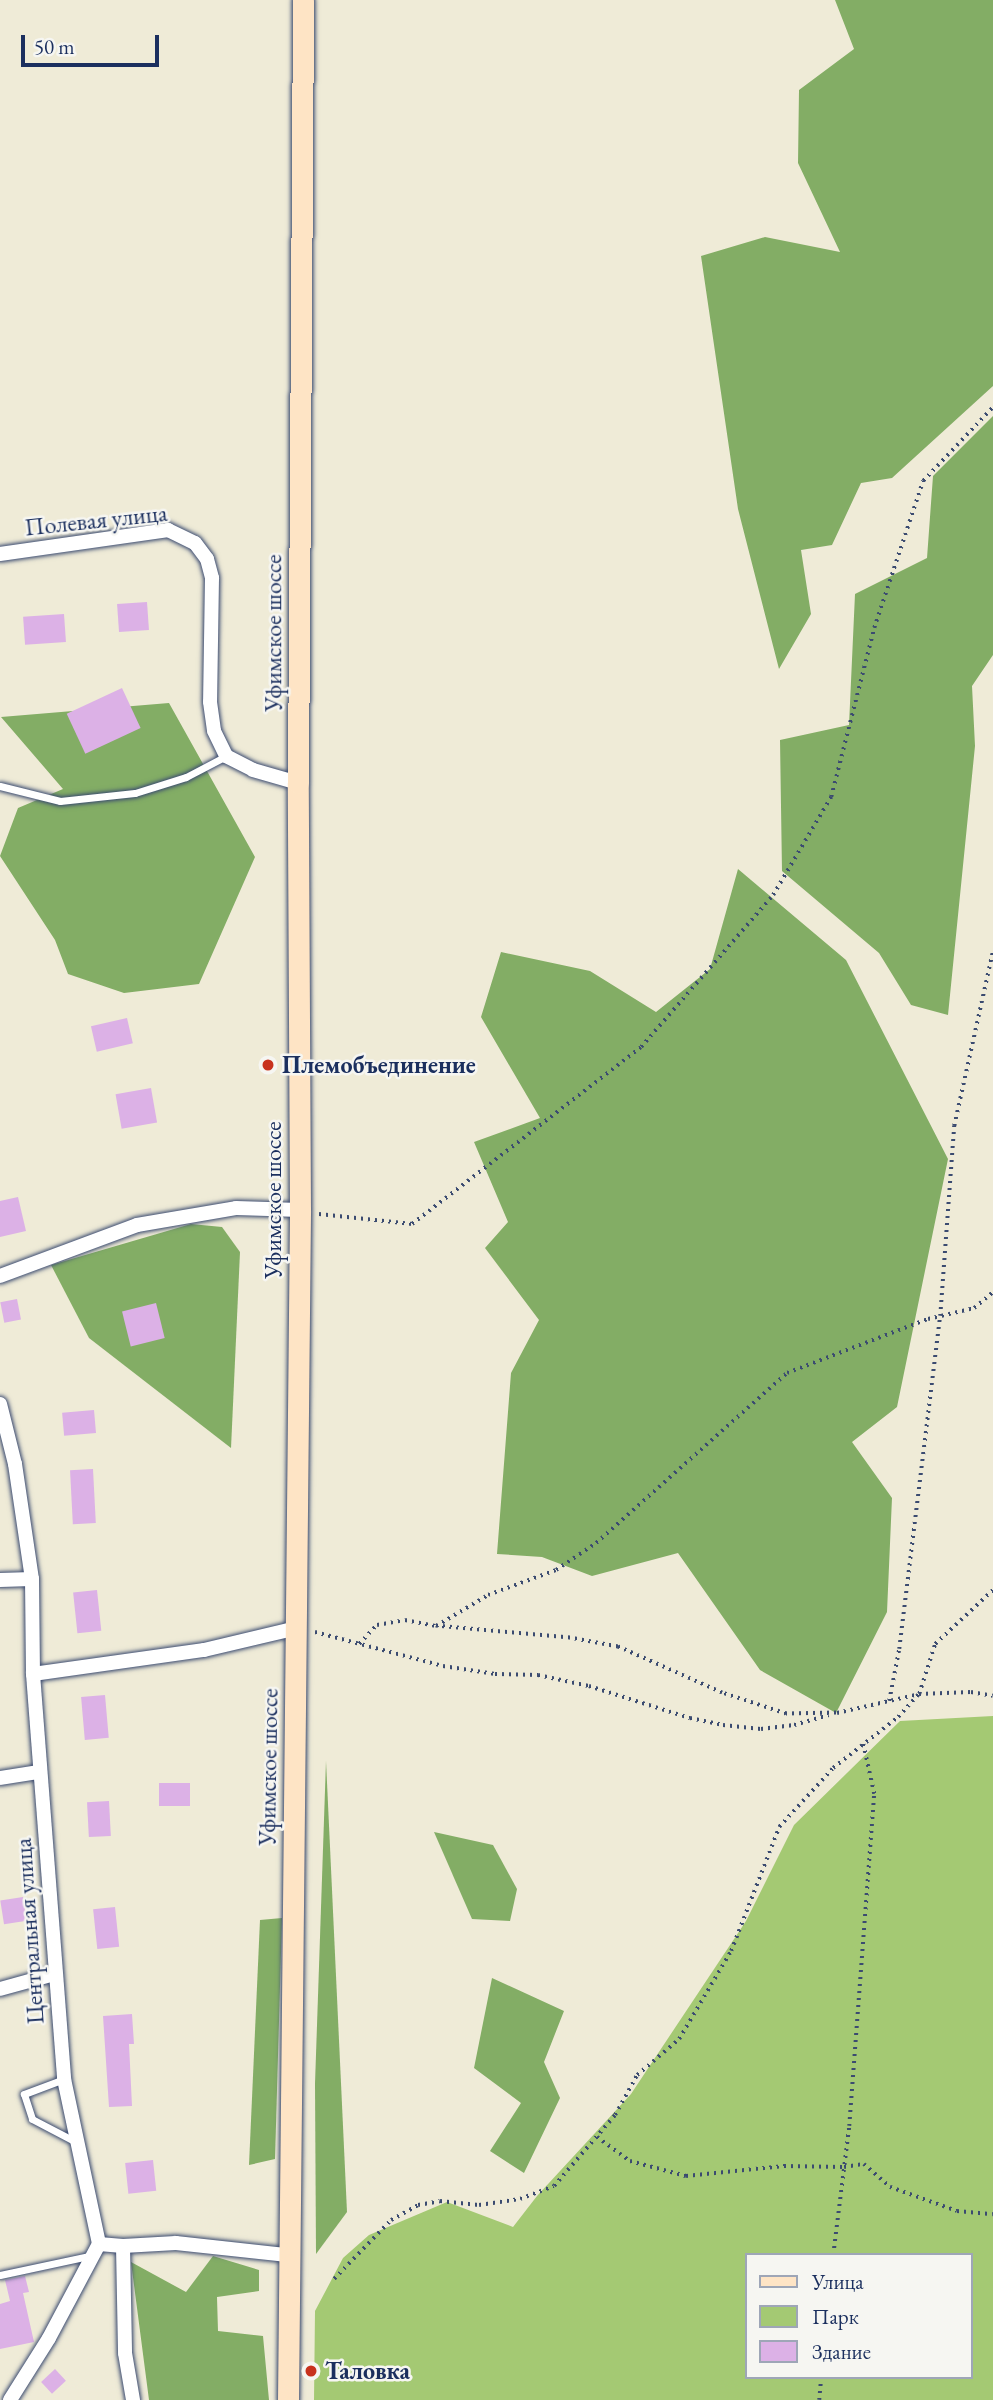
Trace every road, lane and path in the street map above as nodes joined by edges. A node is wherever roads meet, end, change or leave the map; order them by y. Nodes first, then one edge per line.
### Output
1 (303, 0) edge
2 (993, 407) edge
3 (0, 554) edge
4 (226, 756) junction
5 (298, 783) junction
6 (0, 786) edge
7 (993, 950) edge
8 (300, 1210) junction
9 (0, 1276) edge
10 (993, 1292) edge
11 (940, 1316) junction
12 (0, 1404) edge
13 (32, 1579) junction
14 (0, 1580) edge
15 (993, 1590) edge
16 (436, 1626) junction
17 (297, 1628) junction
18 (359, 1644) junction
19 (33, 1674) junction
20 (919, 1694) junction
21 (993, 1696) edge
22 (889, 1701) junction
23 (836, 1713) junction
24 (863, 1744) junction
25 (39, 1772) junction
26 (0, 1778) edge
27 (54, 1974) junction
28 (0, 1989) edge
29 (64, 2079) junction
30 (597, 2137) junction
31 (77, 2142) junction
32 (844, 2167) junction
33 (993, 2214) edge
34 (123, 2246) junction
35 (96, 2249) junction
36 (833, 2253) edge
37 (287, 2255) junction
38 (0, 2275) edge
39 (334, 2279) dead end
40 (821, 2379) edge
41 (10, 2400) edge
42 (133, 2400) edge
43 (288, 2400) edge
44 (819, 2400) edge

1 - 5 main road, Уфимское шоссе
2 - 8 path
3 - 4 street, Полевая улица
4 - 5 street
4 - 6 lane
5 - 8 main road, Уфимское шоссе
7 - 11 path
8 - 9 street
8 - 17 main road, Уфимское шоссе
10 - 11 path
11 - 16 path
11 - 22 path
12 - 13 street, Центральная улица
13 - 14 street
13 - 19 street, Центральная улица
15 - 20 path
16 - 18 path
16 - 23 path
17 - 18 path
17 - 19 street
17 - 37 main road, Уфимское шоссе
18 - 23 path
19 - 25 street, Центральная улица
20 - 21 path
20 - 22 path
20 - 24 path
22 - 23 path
24 - 30 path
24 - 32 path
25 - 26 street
25 - 27 street, Центральная улица
27 - 28 street
27 - 29 street, Центральная улица
29 - 31 street, Центральная улица
29 - 31 lane
30 - 32 path
30 - 39 path
31 - 35 street, Центральная улица
32 - 33 path
32 - 36 path
34 - 35 street
34 - 37 street
34 - 42 street
35 - 38 lane
35 - 41 street
37 - 43 main road, Уфимское шоссе
40 - 44 path

